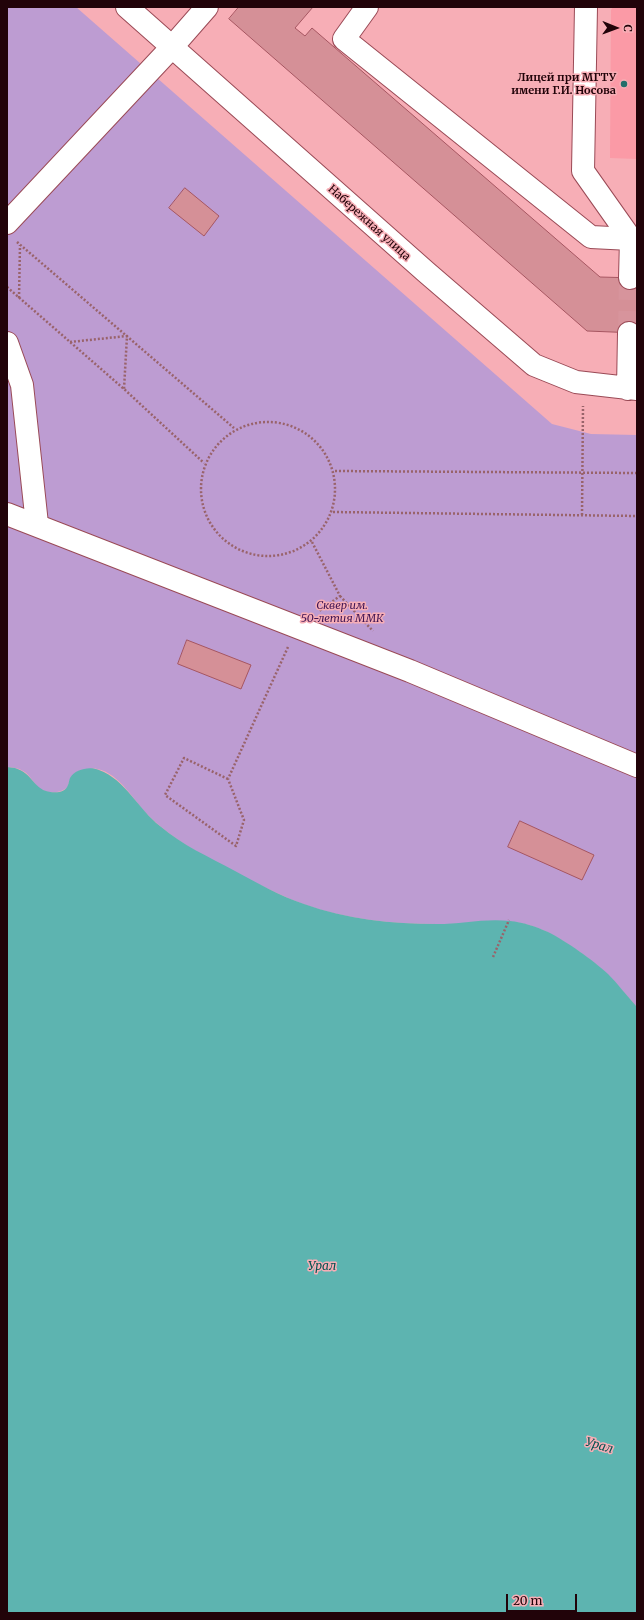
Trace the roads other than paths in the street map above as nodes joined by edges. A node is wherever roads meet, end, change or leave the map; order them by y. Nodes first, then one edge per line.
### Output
1 (127, 7) edge
2 (207, 7) edge
3 (367, 7) edge
4 (586, 7) edge
5 (172, 47) junction
6 (11, 232) edge
7 (634, 239) edge
8 (630, 278) tunnel mouth
9 (629, 333) tunnel mouth
10 (7, 343) edge
11 (633, 389) edge
12 (7, 514) edge
13 (37, 524) junction
14 (637, 766) edge

1 - 5 street, Набережная улица
2 - 5 street
3 - 7 street
4 - 7 street
5 - 6 street
5 - 11 street, Набережная улица
7 - 8 street
9 - 11 street
10 - 13 street
12 - 13 street
13 - 14 street

